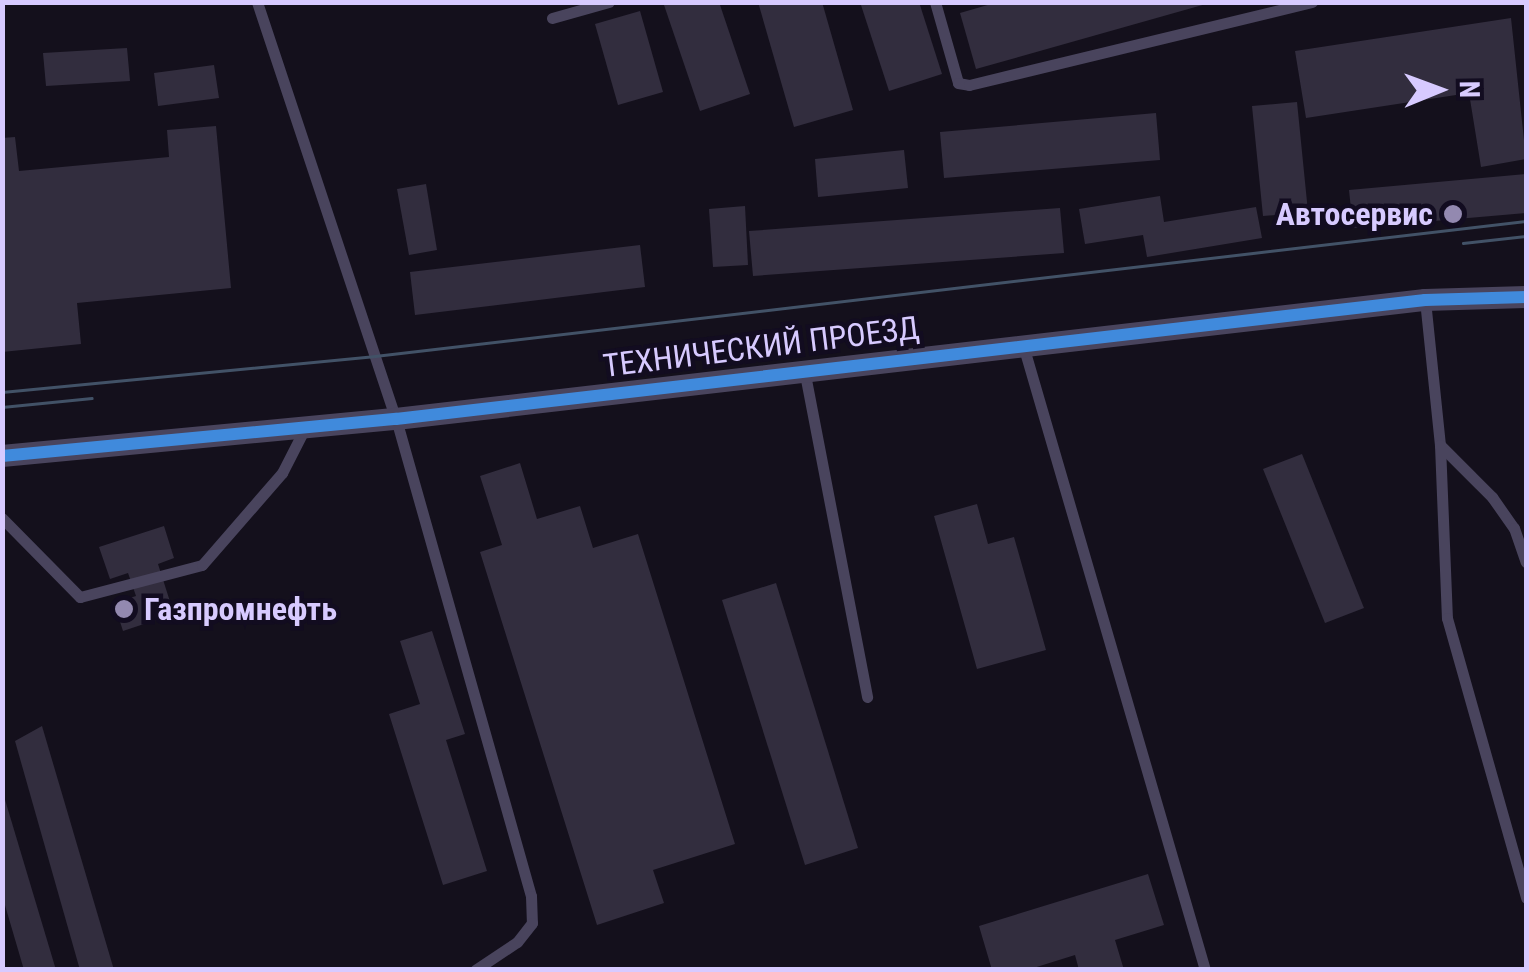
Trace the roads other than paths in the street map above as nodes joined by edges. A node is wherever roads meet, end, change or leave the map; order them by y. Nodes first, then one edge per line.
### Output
1 (257, 2) edge
2 (610, 2) edge
3 (935, 2) edge
4 (1312, 2) edge
5 (552, 18) dead end
6 (1526, 297) edge
7 (1425, 300) junction
8 (1022, 343) junction
9 (804, 369) junction
10 (396, 419) junction
11 (305, 428) junction
12 (1440, 445) junction
13 (2, 456) edge
14 (2, 518) edge
15 (1526, 562) edge
16 (868, 697) dead end
17 (1526, 898) edge
18 (474, 970) edge
19 (1205, 970) edge

1 - 10 lane
2 - 5 lane
3 - 4 lane
6 - 7 street, ТЕХНИЧЕСКИЙ ПРОЕЗД
7 - 8 street, ТЕХНИЧЕСКИЙ ПРОЕЗД
7 - 12 lane
8 - 9 street, ТЕХНИЧЕСКИЙ ПРОЕЗД
8 - 19 lane
9 - 10 street, ТЕХНИЧЕСКИЙ ПРОЕЗД
9 - 16 lane
10 - 11 street, ТЕХНИЧЕСКИЙ ПРОЕЗД
10 - 18 lane
11 - 13 street, ТЕХНИЧЕСКИЙ ПРОЕЗД
11 - 14 lane
12 - 15 lane
12 - 17 lane

